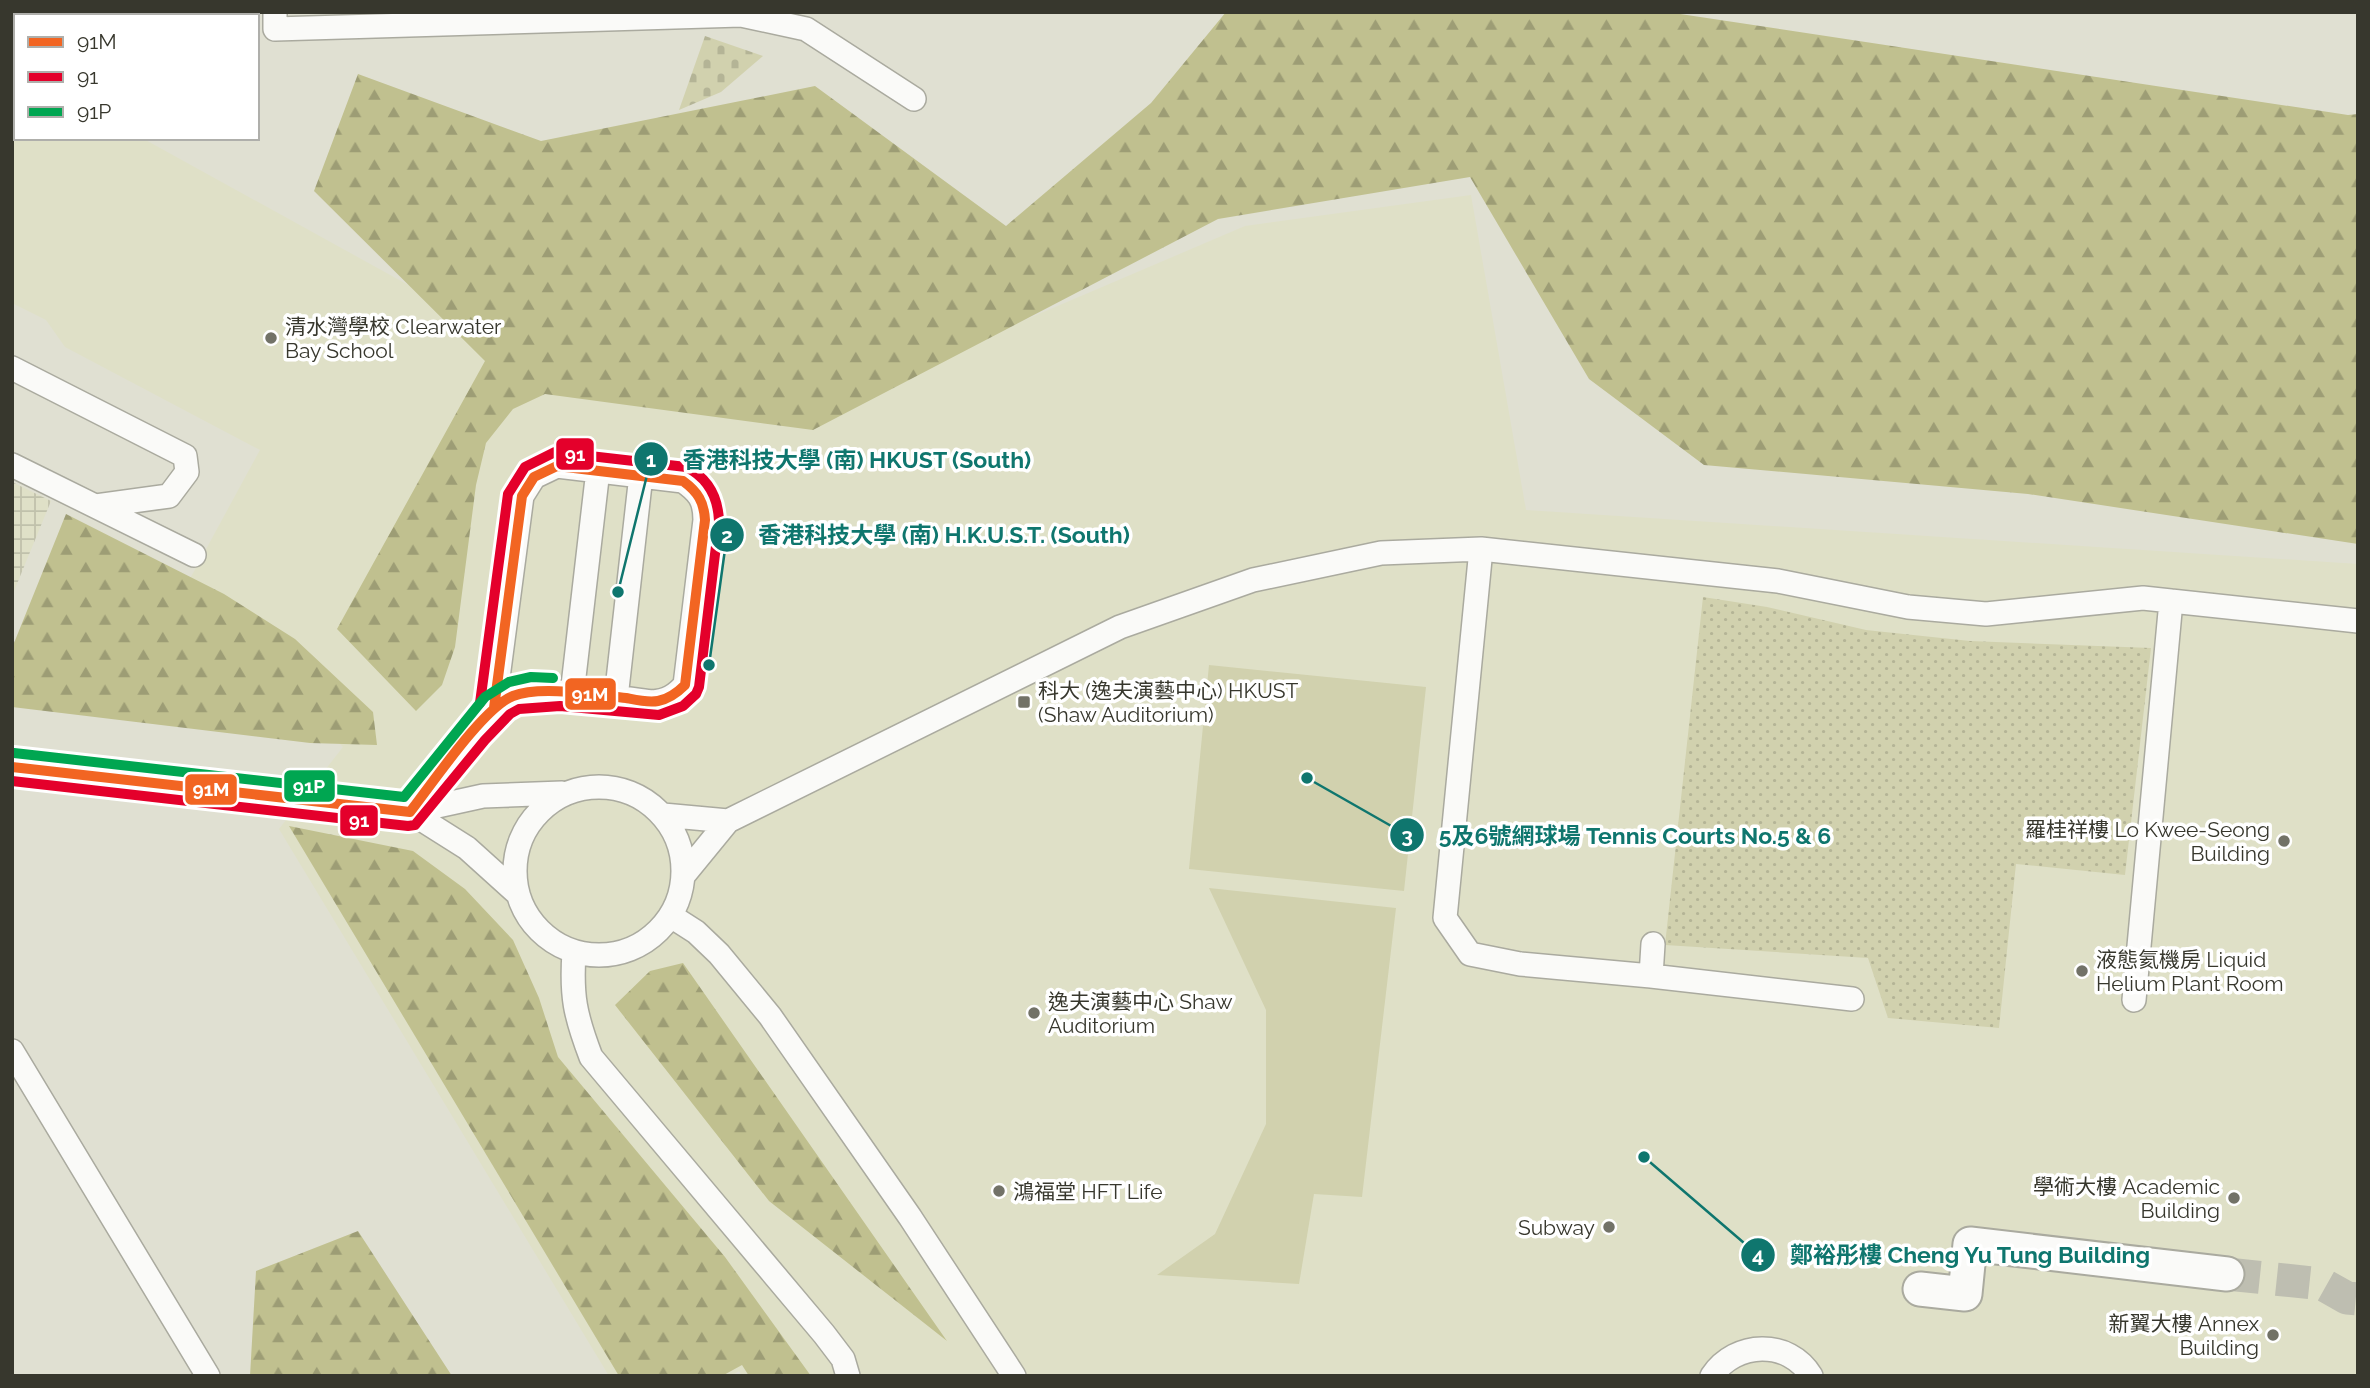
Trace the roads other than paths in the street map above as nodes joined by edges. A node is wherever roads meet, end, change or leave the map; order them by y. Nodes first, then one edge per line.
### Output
1 (275, 12) edge
2 (741, 14) edge
3 (914, 99) dead end
4 (12, 368) edge
5 (12, 465) edge
6 (598, 470) junction
7 (641, 475) junction
8 (96, 506) junction
9 (1481, 550) junction
10 (194, 555) dead end
11 (2171, 601) junction
12 (2358, 621) edge
13 (572, 694) junction
14 (616, 698) junction
15 (494, 708) junction
16 (12, 767) edge
17 (565, 793) junction
18 (410, 812) junction
19 (663, 815) junction
20 (728, 821) junction
21 (683, 876) junction
22 (517, 894) junction
23 (670, 916) junction
24 (1653, 944) dead end
25 (574, 952) junction
26 (1651, 976) junction
27 (1852, 999) dead end
28 (2134, 1000) dead end
29 (12, 1051) edge
30 (2227, 1274) tunnel mouth
31 (1920, 1289) dead end
32 (208, 1376) edge
33 (848, 1376) edge
34 (1014, 1376) edge
35 (1712, 1376) edge
36 (1811, 1376) edge

1 - 2 lane
2 - 3 lane
4 - 8 lane
5 - 8 lane
6 - 7 lane
6 - 13 lane
6 - 15 lane
7 - 14 lane
7 - 14 lane
8 - 10 lane
9 - 11 lane
9 - 20 lane
9 - 26 lane
11 - 12 lane
11 - 28 lane
13 - 14 lane
13 - 15 lane
15 - 18 lane
16 - 18 street
17 - 18 lane
17 - 19 lane
17 - 22 lane
18 - 22 lane
19 - 20 lane
19 - 21 lane
20 - 21 lane
21 - 23 lane
22 - 25 lane
23 - 25 lane
23 - 34 lane
24 - 26 lane
25 - 33 lane
26 - 27 lane
29 - 32 lane
30 - 31 street
35 - 36 lane

